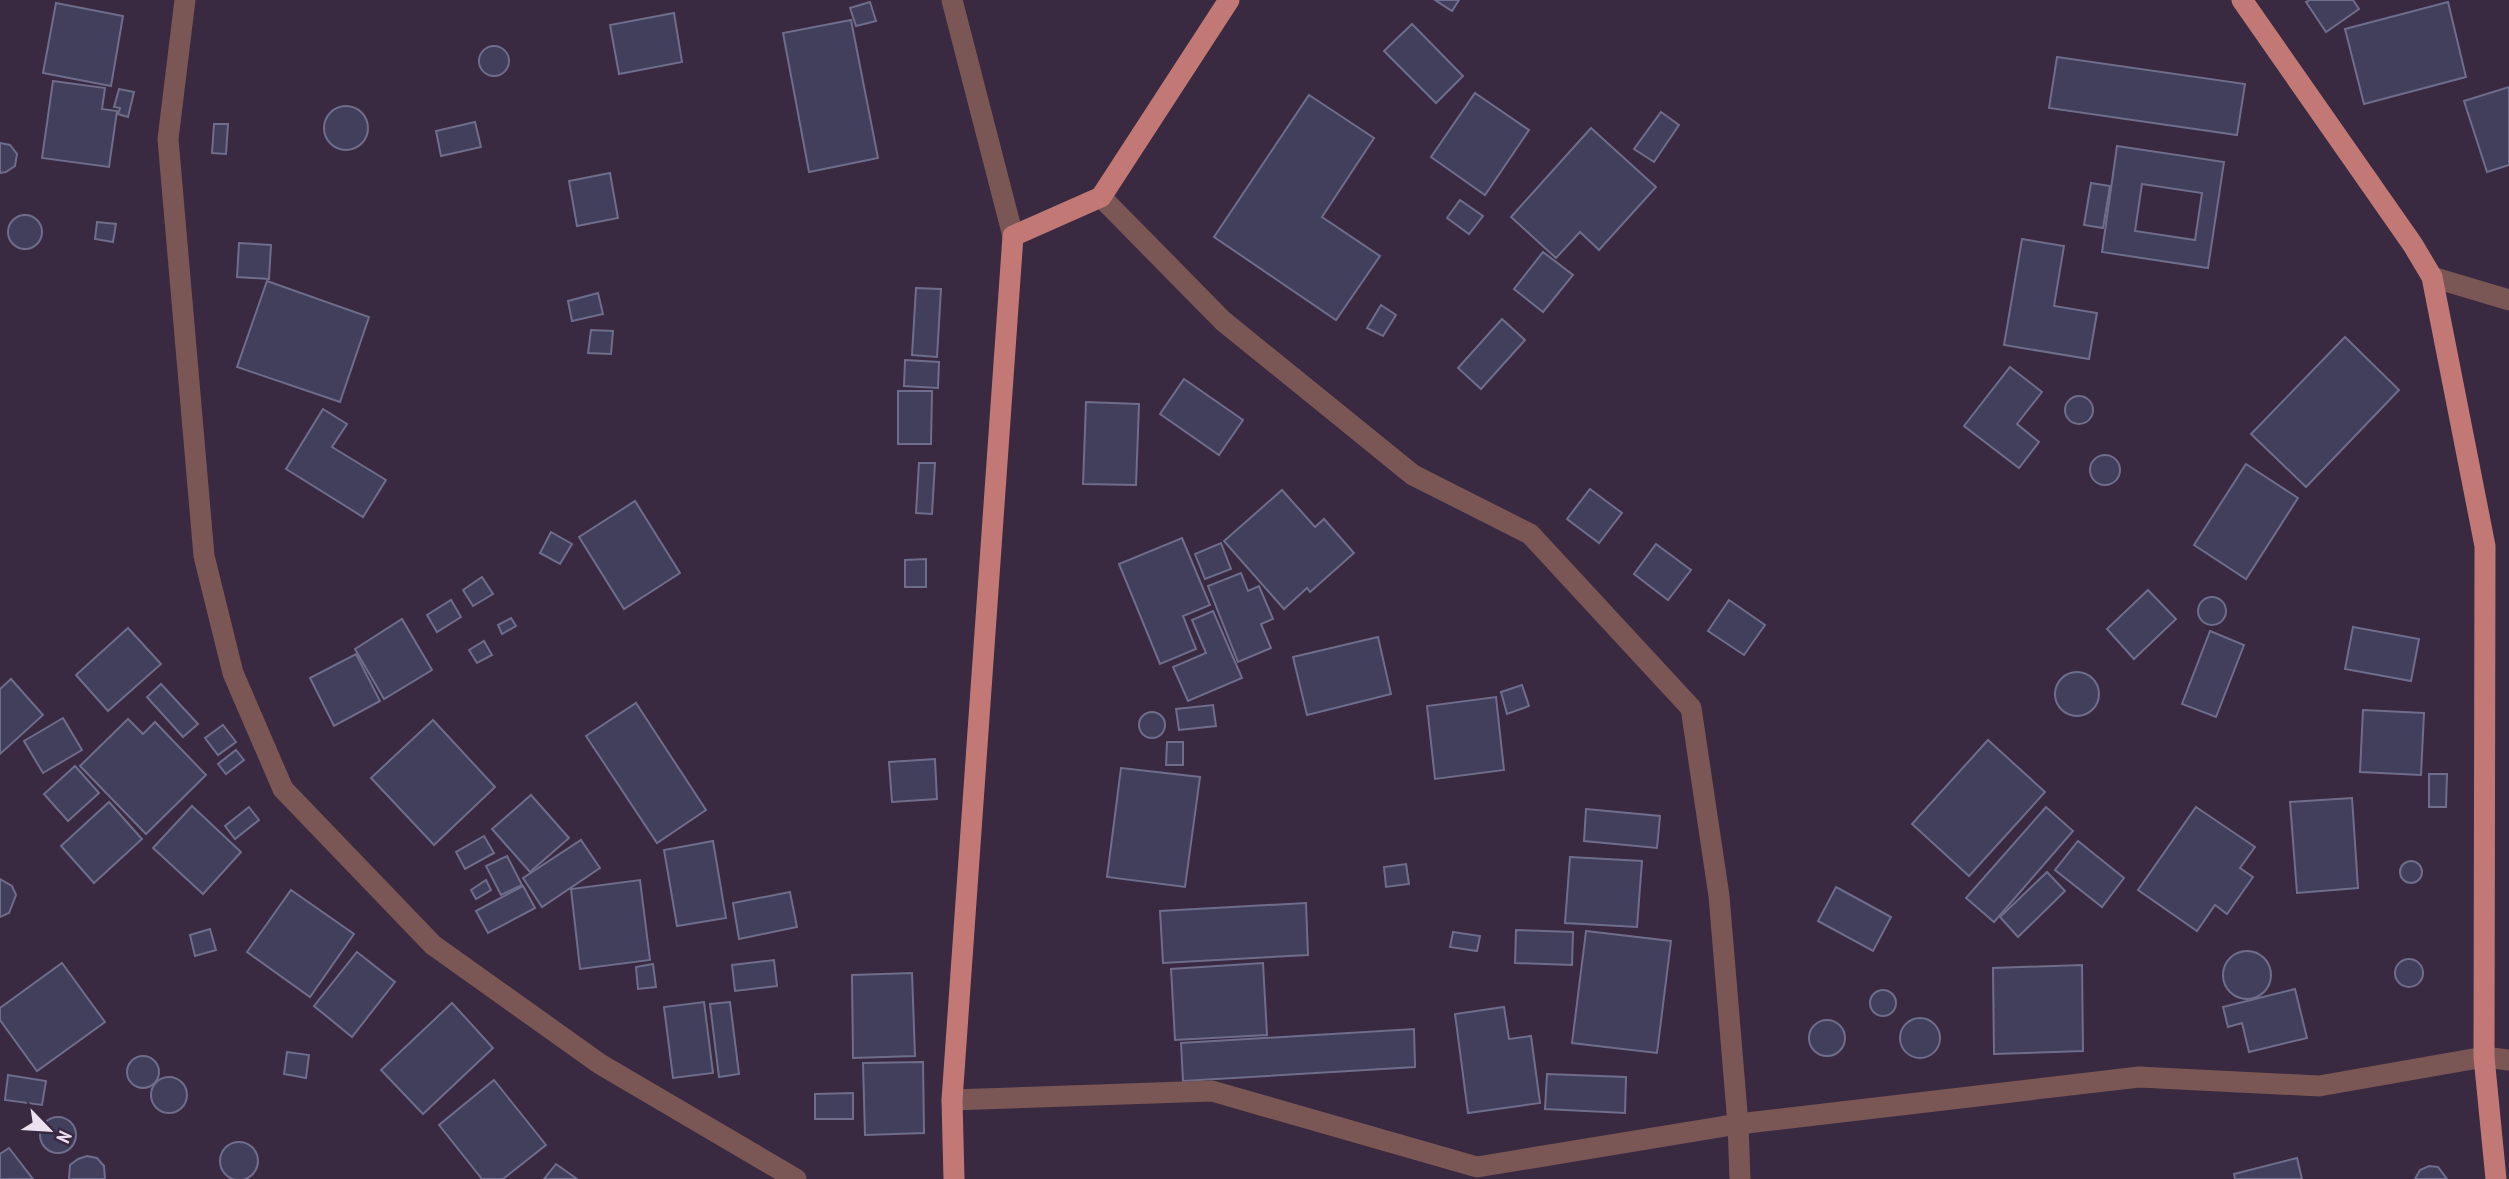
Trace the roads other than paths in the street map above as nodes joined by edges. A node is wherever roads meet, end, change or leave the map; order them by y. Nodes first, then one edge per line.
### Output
1 (185, 0) edge
2 (952, 0) edge
3 (1229, 0) edge
4 (2242, 0) edge
5 (1101, 197) junction
6 (1013, 236) junction
7 (2432, 277) junction
8 (2509, 300) edge
9 (2484, 1057) junction
10 (2509, 1060) edge
11 (952, 1100) junction
12 (1738, 1124) junction
13 (796, 1179) edge
14 (954, 1179) edge
15 (1740, 1179) edge
16 (2496, 1179) edge

1 - 13 street
2 - 6 street
3 - 5 main road
4 - 7 main road
5 - 6 main road
5 - 12 street
6 - 11 main road
7 - 8 street
7 - 9 main road
9 - 10 street
9 - 12 street
9 - 16 main road
11 - 12 street
11 - 14 main road
12 - 15 street

